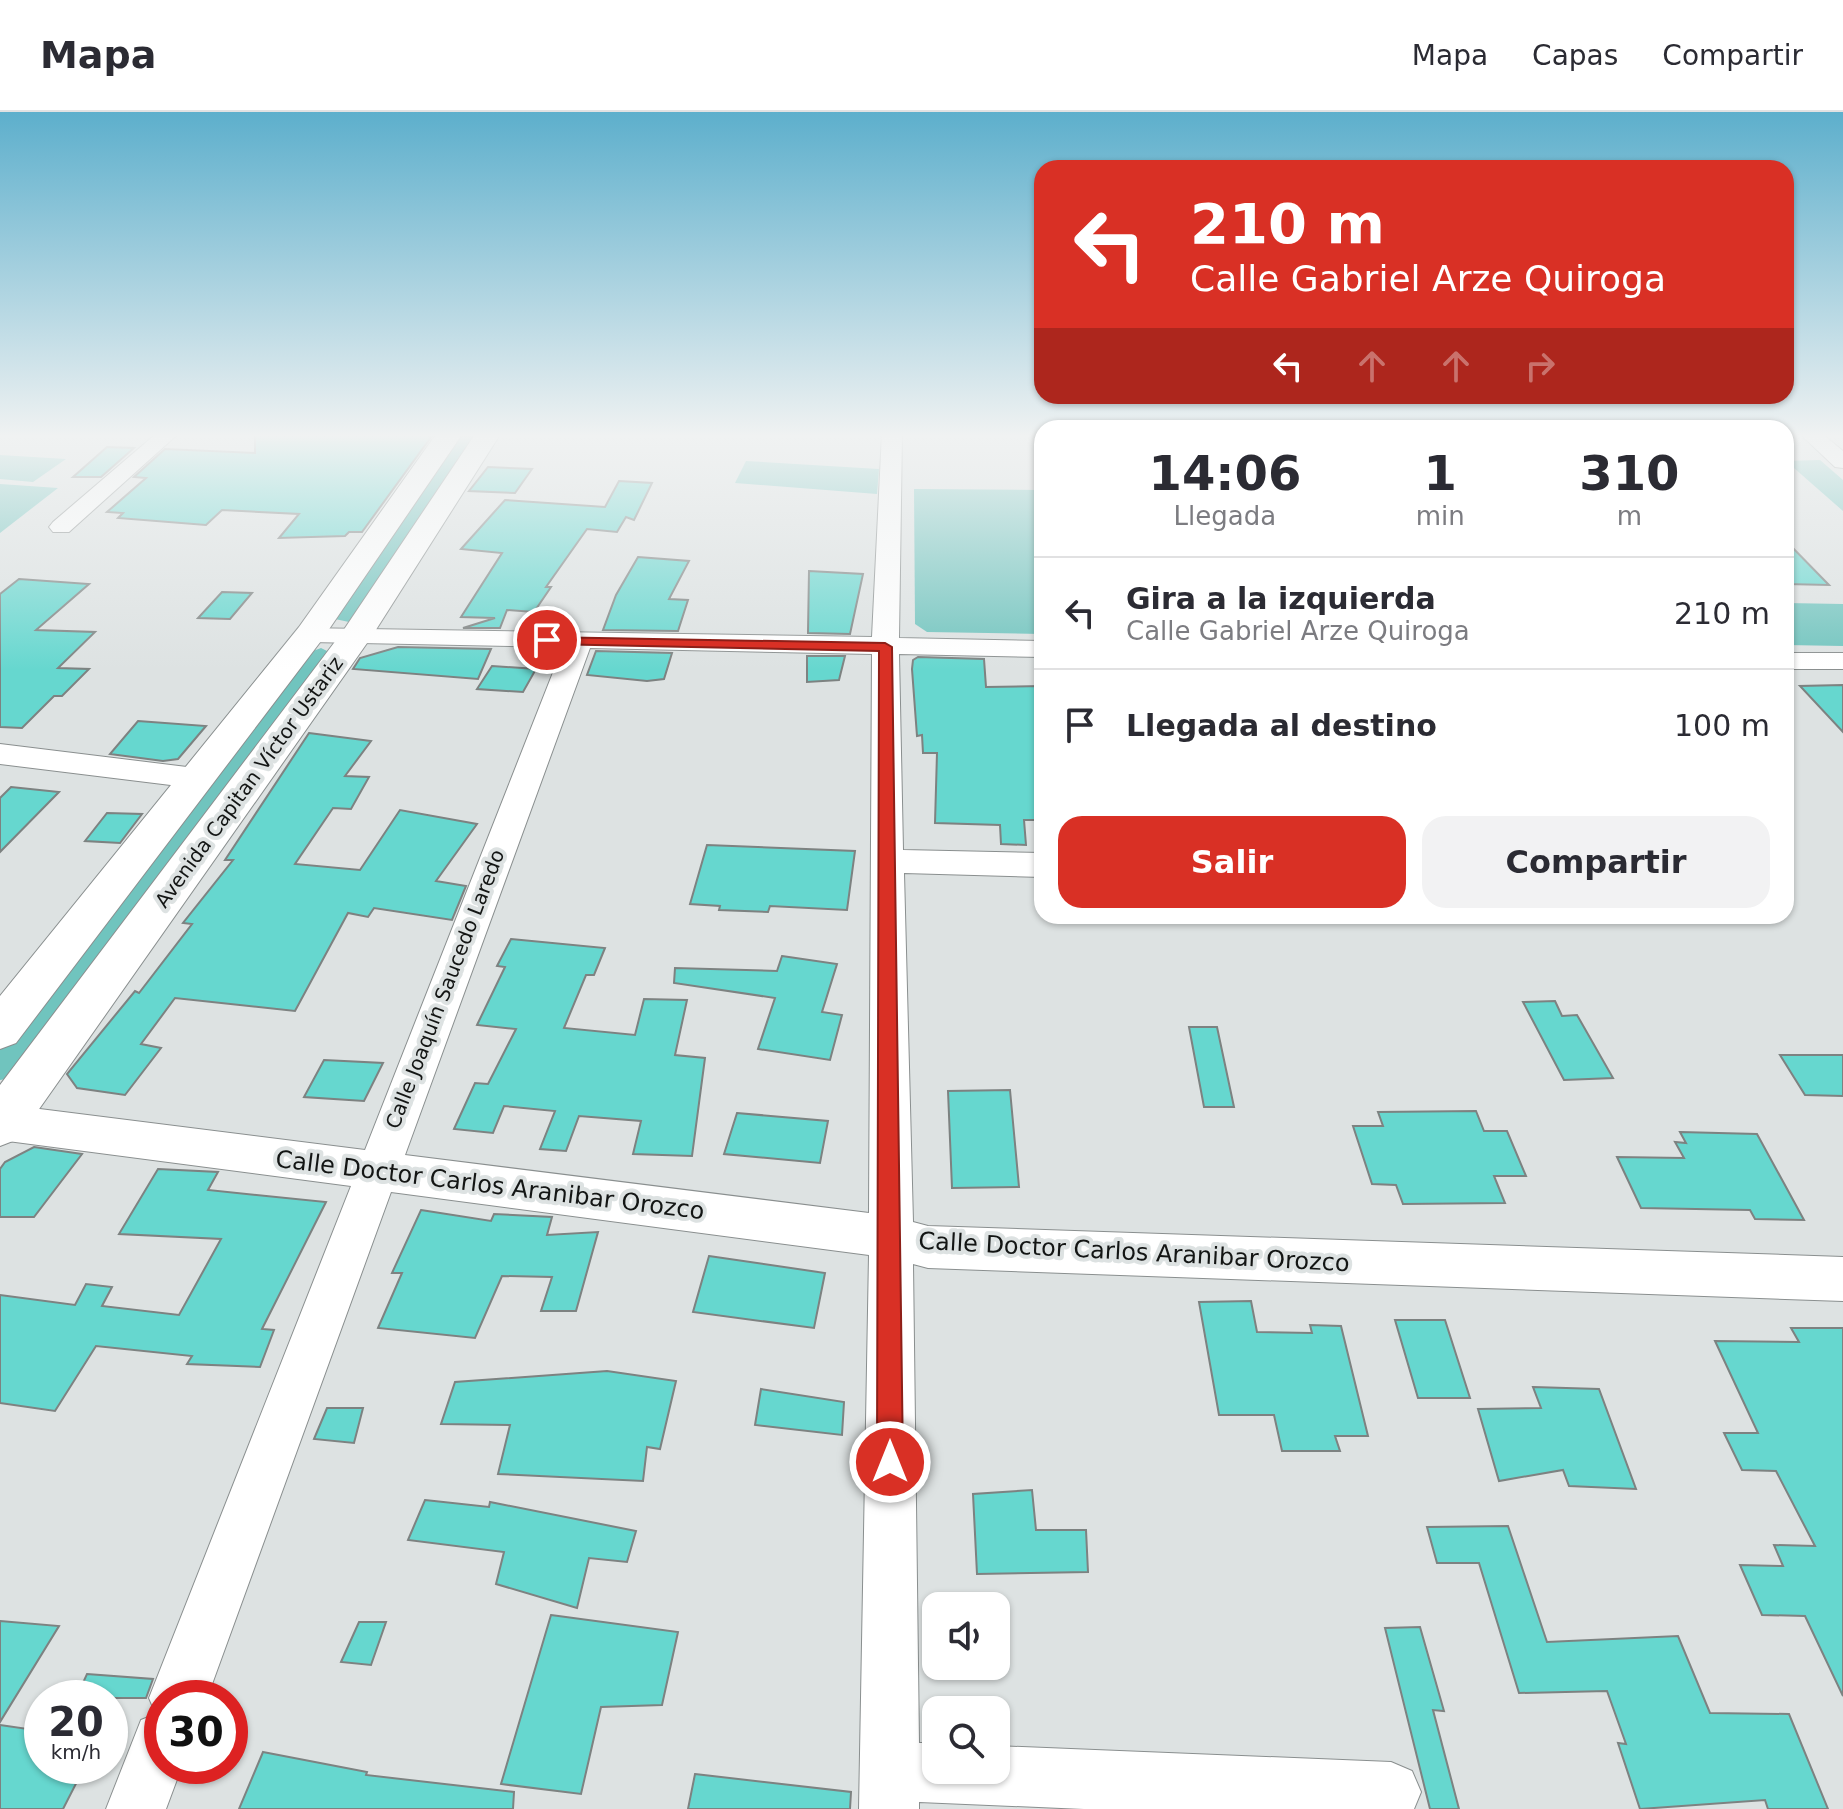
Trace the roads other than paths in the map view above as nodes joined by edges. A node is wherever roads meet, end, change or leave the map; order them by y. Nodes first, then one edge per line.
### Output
1 (78, 512) edge
2 (395, 512) edge
3 (437, 512) edge
4 (889, 512) edge
5 (61, 527) dead end
6 (310, 634) junction
7 (356, 636) junction
8 (579, 640) junction
9 (885, 647) junction
10 (1034, 649) edge
11 (1794, 661) edge
12 (1843, 661) edge
13 (0, 754) edge
14 (195, 778) junction
15 (887, 861) junction
16 (1034, 865) edge
17 (0, 1030) edge
18 (0, 1123) edge
19 (376, 1171) junction
20 (891, 1237) junction
21 (1843, 1279) edge
22 (185, 1680) edge
23 (146, 1784) edge
24 (889, 1790) edge
25 (1391, 1792) dead end
26 (136, 1809) edge

1 - 5 street
2 - 6 main road, Avenida Capitan Víctor Ustariz
3 - 7 main road, Avenida Capitan Víctor Ustariz
4 - 9 street
6 - 7 street
6 - 14 main road, Avenida Capitan Víctor Ustariz
7 - 8 street
7 - 18 main road, Avenida Capitan Víctor Ustariz
8 - 9 street
8 - 19 street, Calle Joaquín Saucedo Laredo
9 - 10 street
9 - 15 street
11 - 12 street
13 - 14 street
14 - 17 main road, Avenida Capitan Víctor Ustariz
15 - 16 street
15 - 20 street
18 - 19 street, Calle Doctor Carlos Aranibar Orozco
19 - 20 street, Calle Doctor Carlos Aranibar Orozco
19 - 22 street, Calle Joaquín Saucedo Laredo
20 - 21 street, Calle Doctor Carlos Aranibar Orozco
20 - 24 street
23 - 26 street
24 - 25 street

